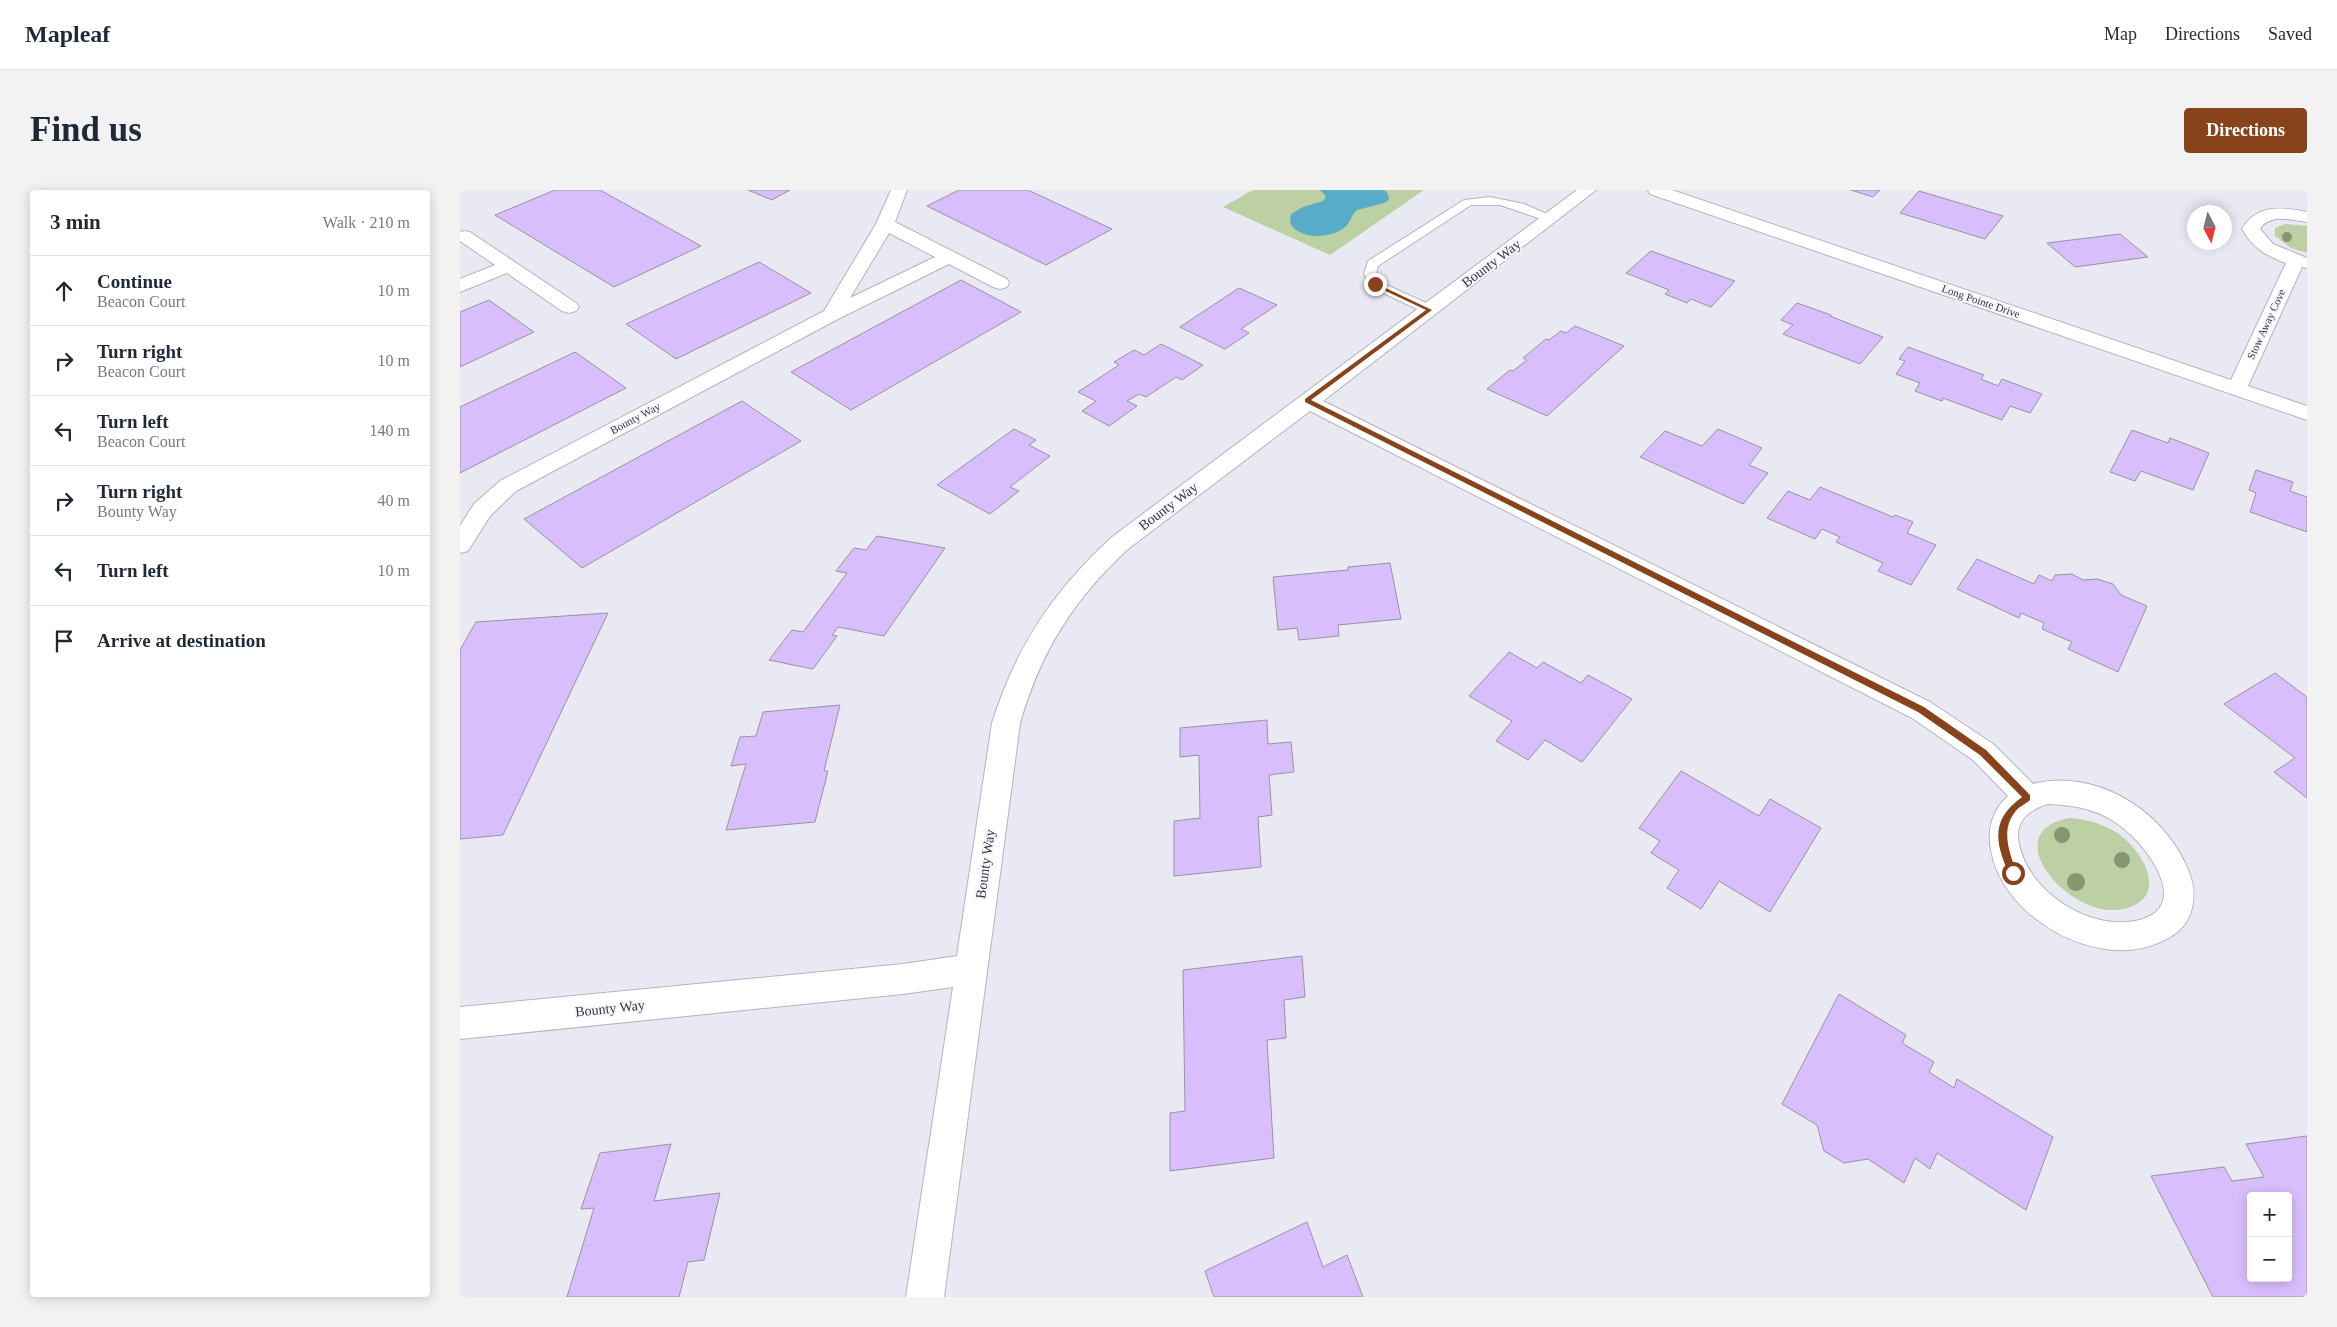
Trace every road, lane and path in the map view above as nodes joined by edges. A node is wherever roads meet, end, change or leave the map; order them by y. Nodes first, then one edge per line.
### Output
1 (899, 190) edge
2 (1588, 190) edge
3 (1656, 190) edge
4 (2307, 217) edge
5 (1550, 218) junction
6 (885, 224) junction
7 (464, 236) dead end
8 (949, 257) junction
9 (2301, 262) edge
10 (508, 266) junction
11 (1000, 283) dead end
12 (460, 286) edge
13 (569, 307) dead end
14 (1430, 310) junction
15 (831, 315) junction
16 (2237, 388) junction
17 (1307, 401) junction
18 (2307, 413) edge
19 (460, 545) edge
20 (2028, 798) junction
21 (970, 969) junction
22 (460, 1023) edge
23 (925, 1297) edge

1 - 6 street
2 - 5 street, Bounty Way
3 - 16 street, Long Pointe Drive
4 - 9 street, Stow Away Cove
5 - 14 street, Bounty Way
5 - 14 lane
6 - 8 street
6 - 15 street
7 - 10 street
8 - 11 street
8 - 15 street, Bounty Way
9 - 16 street, Stow Away Cove
10 - 12 street
10 - 13 street
14 - 17 street, Bounty Way
15 - 19 street, Bounty Way
16 - 18 street, Long Pointe Drive
17 - 20 street
17 - 21 street, Bounty Way
20 - 20 street
21 - 22 street, Bounty Way
21 - 23 street, Bounty Way

